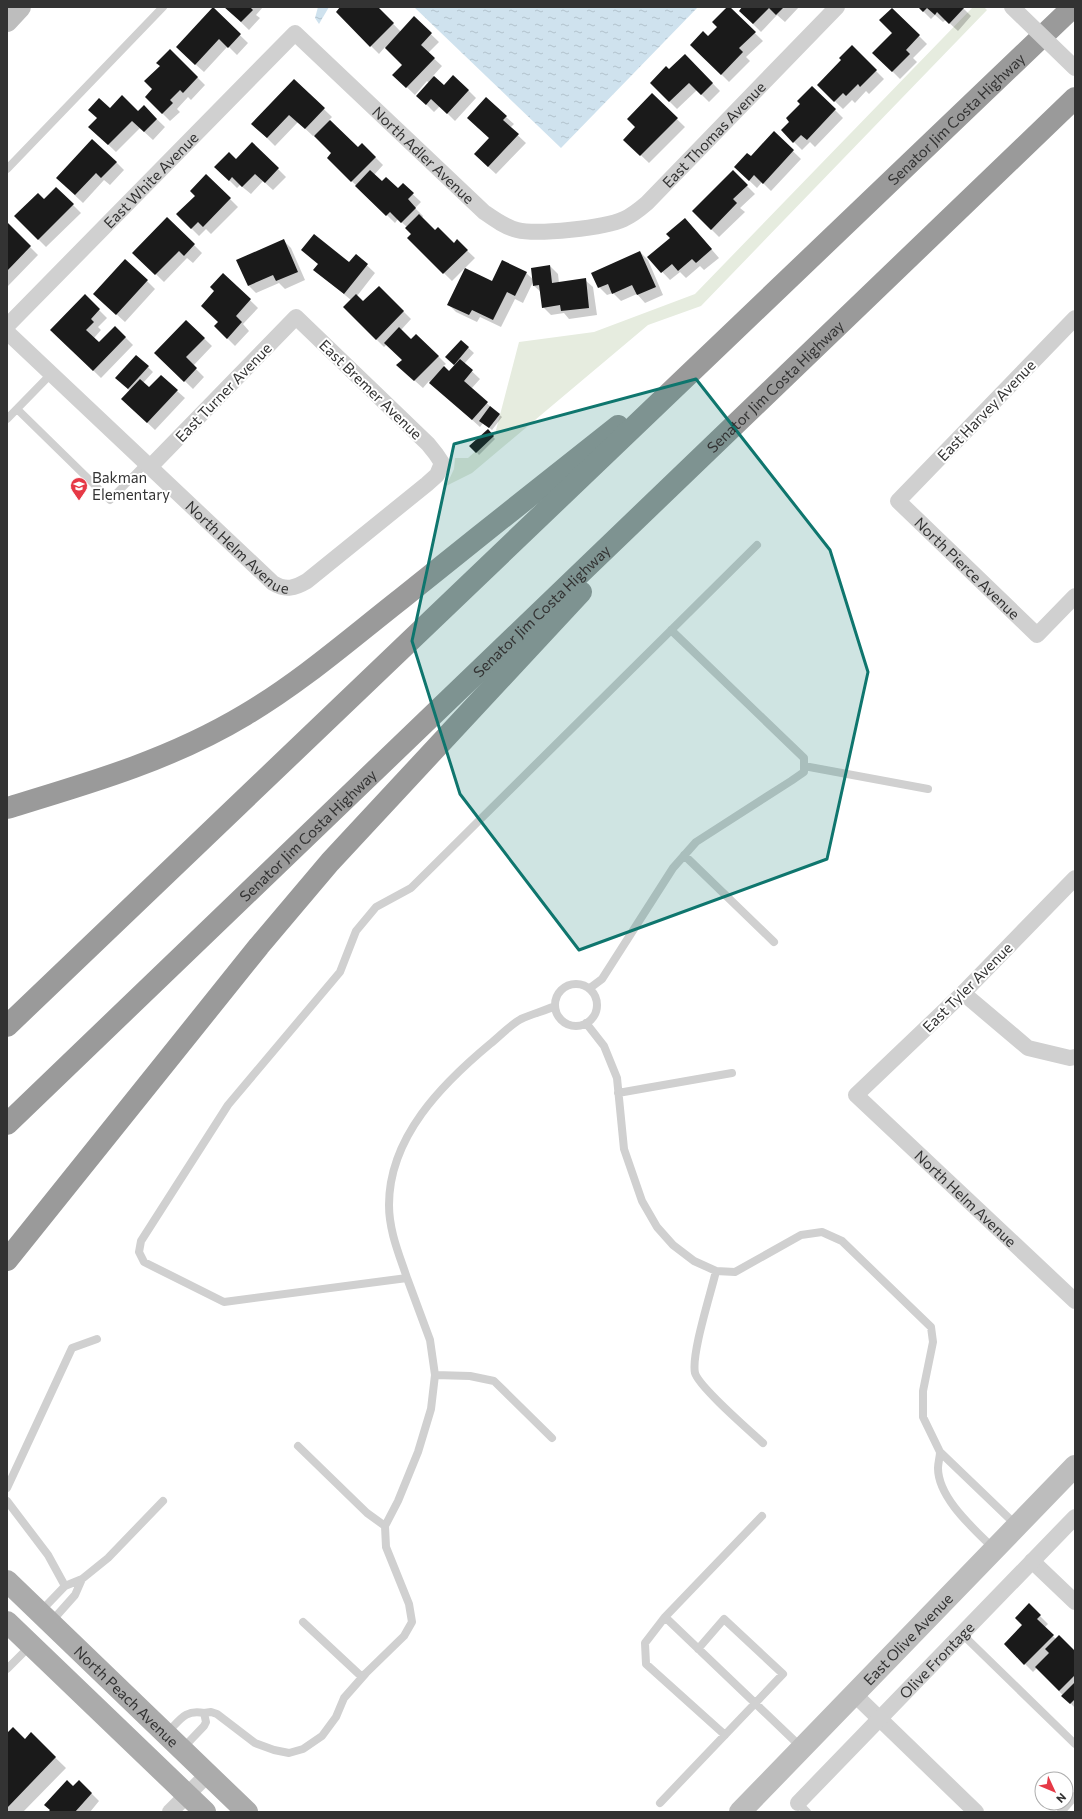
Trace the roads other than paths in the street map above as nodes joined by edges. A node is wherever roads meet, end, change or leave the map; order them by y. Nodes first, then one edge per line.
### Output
1 (20, 7) edge
2 (163, 7) edge
3 (837, 7) edge
4 (1012, 7) edge
5 (1073, 7) edge
6 (7, 21) edge
7 (295, 33) joint
8 (1075, 68) edge
9 (1075, 98) edge
10 (7, 169) edge
11 (572, 228) joint
12 (296, 317) joint
13 (1075, 318) edge
14 (7, 326) edge
15 (7, 332) edge
16 (732, 335) junction
17 (51, 374) junction
18 (777, 384) junction
19 (17, 409) junction
20 (7, 418) edge
21 (442, 463) joint
22 (148, 465) junction
23 (898, 501) joint
24 (757, 545) dead end
25 (1075, 596) edge
26 (672, 630) junction
27 (804, 766) junction
28 (928, 789) dead end
29 (7, 808) edge
30 (684, 855) junction
31 (1075, 878) edge
32 (774, 942) dead end
33 (590, 988) junction
34 (963, 993) junction
35 (555, 1006) junction
36 (586, 1023) junction
37 (7, 1026) edge
38 (1075, 1057) edge
39 (732, 1073) dead end
40 (618, 1093) junction
41 (856, 1095) joint
42 (7, 1124) edge
43 (7, 1260) edge
44 (716, 1271) junction
45 (407, 1278) junction
46 (1075, 1301) edge
47 (97, 1339) dead end
48 (435, 1375) junction
49 (552, 1438) dead end
50 (763, 1443) dead end
51 (298, 1446) dead end
52 (940, 1452) junction
53 (1075, 1466) edge
54 (7, 1488) edge
55 (7, 1501) edge
56 (164, 1501) dead end
57 (762, 1516) dead end
58 (1075, 1517) edge
59 (385, 1526) junction
60 (1017, 1526) junction
61 (994, 1549) junction
62 (1032, 1561) junction
63 (82, 1579) junction
64 (7, 1581) edge
65 (65, 1586) junction
66 (7, 1600) edge
67 (1075, 1602) edge
68 (665, 1617) junction
69 (45, 1618) junction
70 (7, 1622) edge
71 (303, 1622) dead end
72 (962, 1634) junction
73 (31, 1645) junction
74 (698, 1649) junction
75 (7, 1669) edge
76 (362, 1678) junction
77 (113, 1683) junction
78 (854, 1694) junction
79 (754, 1703) junction
80 (204, 1713) junction
81 (879, 1719) junction
82 (166, 1734) junction
83 (725, 1735) junction
84 (1075, 1744) edge
85 (801, 1748) junction
86 (182, 1749) junction
87 (208, 1774) junction
88 (187, 1794) junction
89 (1075, 1796) edge
90 (660, 1803) dead end
91 (803, 1808) edge
92 (170, 1812) edge
93 (205, 1812) edge
94 (247, 1812) edge
95 (740, 1812) edge
96 (976, 1812) edge
97 (1060, 1812) edge

1 - 6 main road
2 - 10 lane
3 - 11 street, East Thomas Avenue
4 - 8 street, bridge
5 - 16 highway, Senator Jim Costa Highway
7 - 11 street, North Adler Avenue
7 - 14 street, East White Avenue
9 - 18 highway, Senator Jim Costa Highway
12 - 21 street, East Bremer Avenue
12 - 22 street, East Turner Avenue
13 - 23 street, East Harvey Avenue
15 - 17 street, North Helm Avenue
16 - 29 highway
16 - 37 highway, Senator Jim Costa Highway
17 - 19 lane
17 - 22 street, North Helm Avenue
18 - 42 highway, Senator Jim Costa Highway
18 - 43 highway
19 - 20 lane
19 - 22 lane
21 - 22 street, North Helm Avenue
23 - 25 street, North Pierce Avenue
24 - 26 lane
26 - 27 lane
26 - 45 lane
27 - 28 lane
27 - 30 lane
30 - 32 lane
30 - 33 lane
31 - 34 street, East Tyler Avenue
33 - 35 lane
33 - 36 lane
34 - 38 street
34 - 41 street, East Tyler Avenue
35 - 36 lane
35 - 45 lane
36 - 40 lane
39 - 40 lane
40 - 44 lane
41 - 46 street, North Helm Avenue
44 - 50 lane
44 - 52 lane
45 - 48 lane
47 - 54 lane
48 - 49 lane
48 - 59 lane
51 - 59 lane
52 - 60 lane
52 - 61 lane
53 - 60 main road, East Olive Avenue
55 - 65 lane
56 - 63 lane
57 - 68 lane
58 - 62 street, Olive Frontage
59 - 76 lane
60 - 61 main road, East Olive Avenue
61 - 78 main road, East Olive Avenue
62 - 67 street
62 - 72 street, Olive Frontage
63 - 65 lane
63 - 69 lane
64 - 69 main road, North Peach Avenue
65 - 69 lane
66 - 69 main road
68 - 74 lane
68 - 83 lane
69 - 77 main road, North Peach Avenue
70 - 73 main road, North Peach Avenue
71 - 76 lane
72 - 81 street, Olive Frontage
72 - 84 lane
73 - 75 lane
73 - 77 main road
73 - 88 main road, North Peach Avenue
74 - 79 lane
74 - 79 lane
76 - 80 lane
77 - 82 main road, North Peach Avenue
78 - 81 street
78 - 85 main road, East Olive Avenue
79 - 83 lane
79 - 85 lane
80 - 82 lane
80 - 86 lane
81 - 91 street, Olive Frontage
81 - 96 street
82 - 86 main road, North Peach Avenue
83 - 90 lane
85 - 95 main road, East Olive Avenue
86 - 87 main road, North Peach Avenue
87 - 88 street
87 - 94 main road, North Peach Avenue
88 - 92 street
88 - 93 main road, North Peach Avenue
89 - 97 lane

